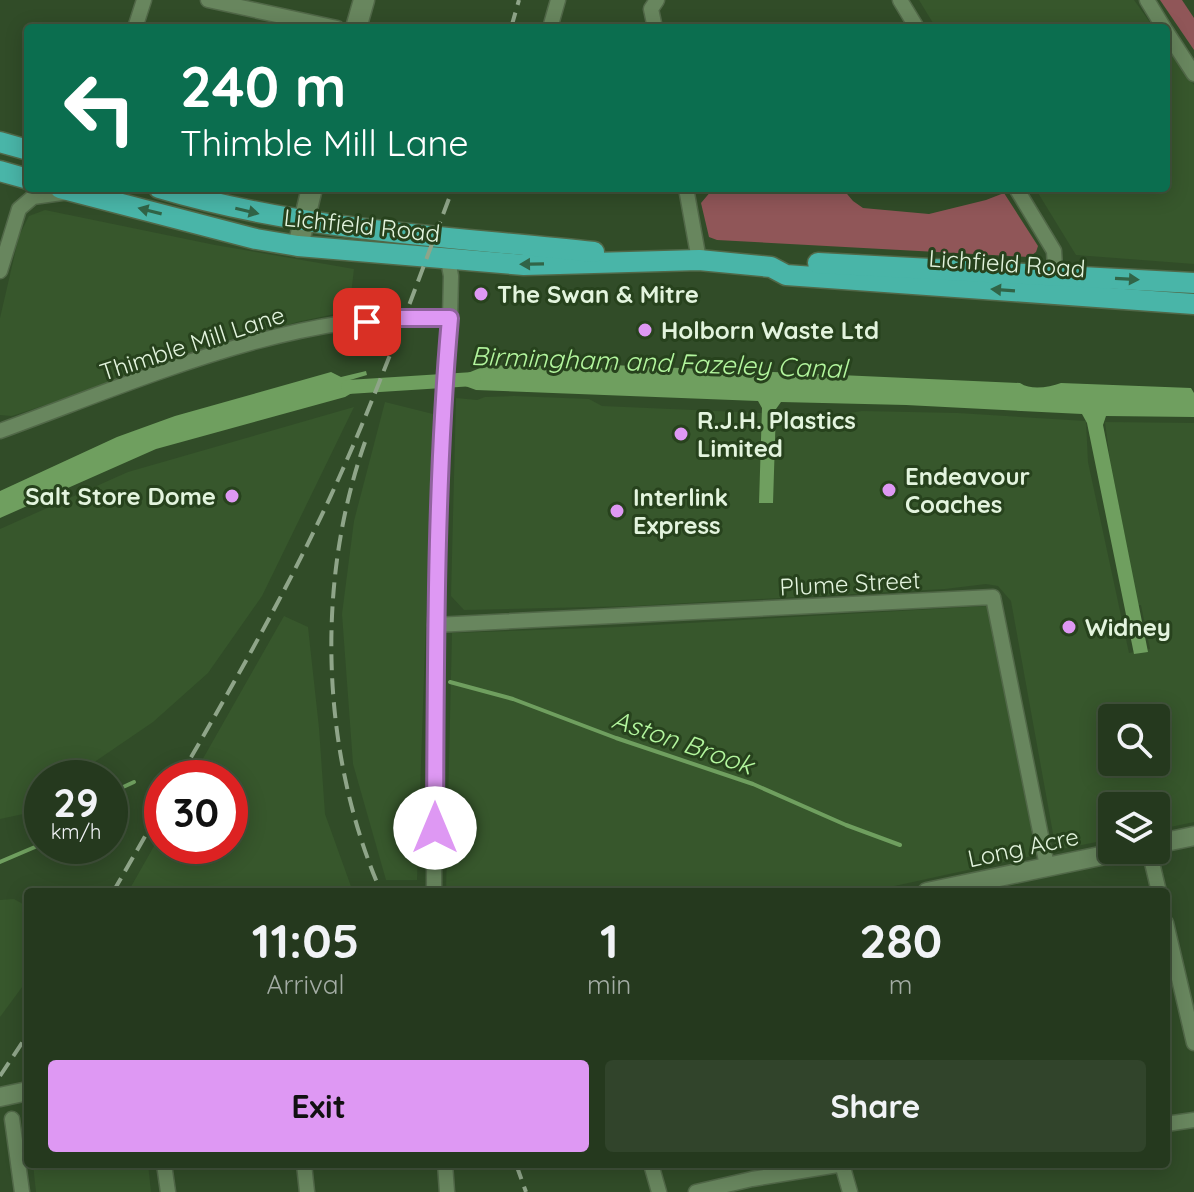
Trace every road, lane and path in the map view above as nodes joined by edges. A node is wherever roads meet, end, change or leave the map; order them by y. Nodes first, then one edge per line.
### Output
1 (144, 0) edge
2 (208, 0) edge
3 (364, 0) edge
4 (558, 0) edge
5 (657, 0) edge
6 (900, 0) edge
7 (1147, 0) edge
8 (136, 24) edge
9 (319, 24) edge
10 (357, 24) edge
11 (551, 24) edge
12 (654, 24) edge
13 (915, 24) edge
14 (1161, 24) edge
15 (1170, 38) edge
16 (1194, 74) edge
17 (0, 142) edge
18 (24, 149) edge
19 (0, 171) edge
20 (24, 178) edge
21 (57, 192) edge
22 (75, 192) edge
23 (174, 192) edge
24 (311, 192) edge
25 (687, 192) edge
26 (1018, 192) edge
27 (303, 221) junction
28 (298, 246) junction
29 (666, 259) junction
30 (448, 260) junction
31 (699, 260) junction
32 (0, 271) edge
33 (1194, 283) edge
34 (1056, 284) junction
35 (1194, 304) edge
36 (450, 318) junction
37 (0, 431) edge
38 (435, 625) junction
39 (1194, 836) edge
40 (1170, 841) edge
41 (1098, 856) edge
42 (1152, 864) edge
43 (1047, 866) junction
44 (434, 888) edge
45 (945, 888) edge
46 (1158, 888) edge
47 (1170, 940) edge
48 (1194, 1043) edge
49 (24, 1092) edge
50 (1, 1097) edge
51 (12, 1119) dead end
52 (1194, 1120) edge
53 (1170, 1123) edge
54 (165, 1168) edge
55 (304, 1168) edge
56 (445, 1168) edge
57 (652, 1168) edge
58 (819, 1168) edge
59 (844, 1168) edge
60 (22, 1192) edge
61 (168, 1192) edge
62 (307, 1192) edge
63 (447, 1192) edge
64 (659, 1192) edge
65 (696, 1192) edge
66 (850, 1192) edge

1 - 8 street
2 - 9 street
3 - 10 main road
4 - 11 street
5 - 12 street
6 - 13 street
7 - 14 street
15 - 16 street
17 - 18 main road
19 - 20 main road
21 - 32 street
28 -> 22 main road, Lichfield Road
23 -> 27 main road, Lichfield Road
24 - 27 main road
25 - 31 street
26 - 34 street
27 - 28 main road
27 - 29 main road, Lichfield Road
28 - 30 main road, Lichfield Road
29 -> 30 main road, Lichfield Road
29 - 31 main road, Lichfield Road
30 - 36 street
31 - 34 main road, Lichfield Road
34 -> 33 main road, Lichfield Road
34 - 35 main road, Lichfield Road
36 - 37 street, Thimble Mill Lane
36 - 38 street
38 - 43 street, Plume Street
38 - 44 street
39 - 40 street
41 - 43 street, Long Acre
42 - 46 street
43 - 45 street, Long Acre
47 - 48 street
49 - 50 street
51 - 60 street
52 - 53 street
54 - 61 street
55 - 62 street
56 - 63 street
57 - 64 street
58 - 65 street
59 - 66 street

